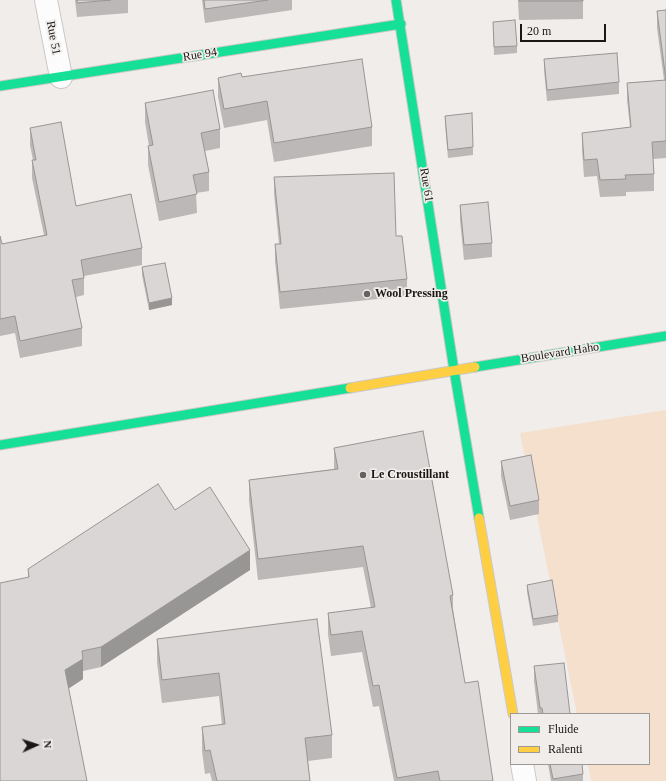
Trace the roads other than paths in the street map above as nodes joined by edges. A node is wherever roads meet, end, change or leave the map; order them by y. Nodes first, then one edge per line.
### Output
1 (46, 0) edge
2 (396, 0) edge
3 (401, 24) junction
4 (61, 77) junction
5 (0, 86) edge
6 (666, 336) edge
7 (454, 370) junction
8 (0, 445) edge
9 (513, 713) edge
10 (522, 765) edge
11 (525, 781) edge

1 - 4 street, Rue 51
2 - 3 street, Rue 61
3 - 4 street, Rue 94
3 - 7 street, Rue 61
4 - 5 street, Rue 94
6 - 7 street, Boulevard Haho
7 - 8 street, Boulevard Haho
7 - 9 street, Rue 61
10 - 11 street

